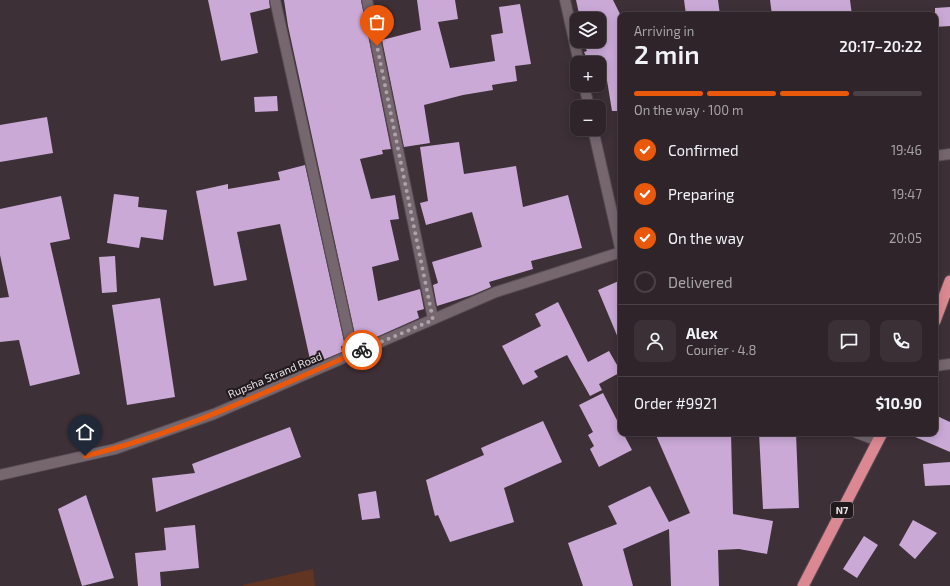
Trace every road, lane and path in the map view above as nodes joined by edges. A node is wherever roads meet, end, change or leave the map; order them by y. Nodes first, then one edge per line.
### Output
1 (275, 0) edge
2 (367, 0) edge
3 (564, 0) edge
4 (577, 56) edge
5 (596, 136) edge
6 (950, 154) edge
7 (938, 156) edge
8 (618, 238) edge
9 (618, 253) edge
10 (950, 281) edge
11 (938, 313) edge
12 (433, 320) junction
13 (353, 354) junction
14 (950, 364) edge
15 (938, 366) edge
16 (880, 437) edge
17 (0, 475) edge
18 (803, 586) edge

1 - 13 street
2 - 12 street
3 - 4 street
5 - 8 street
6 - 7 street
9 - 12 street, Rupsha Strand Road
10 - 11 highway
12 - 13 street, Rupsha Strand Road
13 - 17 street, Rupsha Strand Road
14 - 15 street
16 - 18 highway, N7

